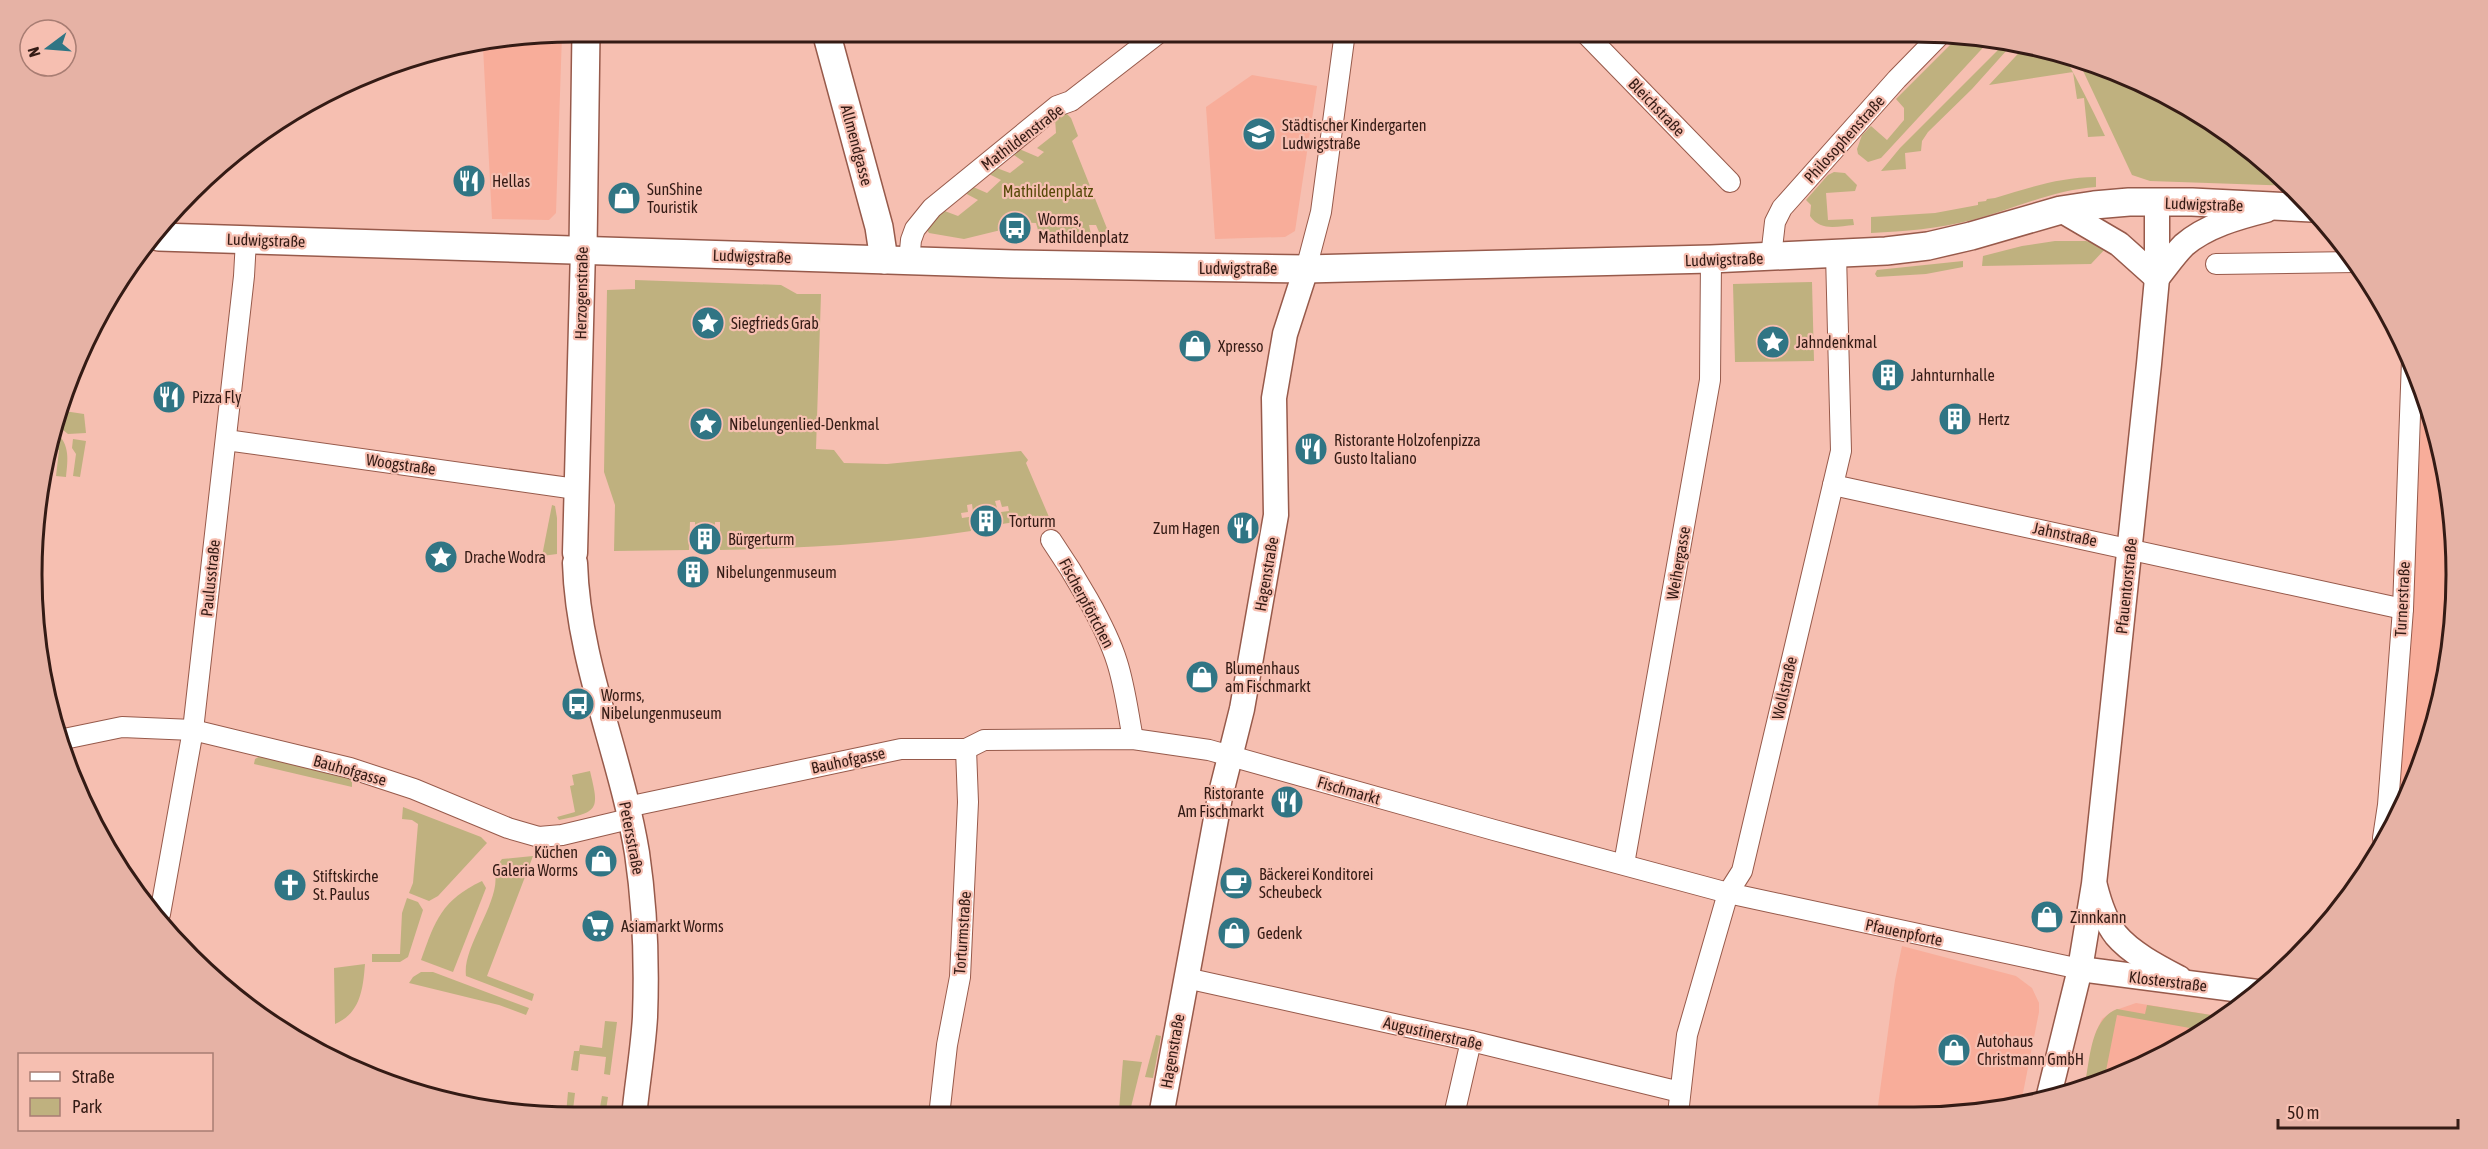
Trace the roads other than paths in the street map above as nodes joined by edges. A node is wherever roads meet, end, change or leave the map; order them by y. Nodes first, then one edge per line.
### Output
1 (586, 42) edge
2 (829, 42) edge
3 (1147, 42) edge
4 (1344, 42) edge
5 (1594, 42) edge
6 (1933, 43) edge
7 (1730, 182) dead end
8 (2157, 202) junction
9 (2278, 207) junction
10 (2299, 208) edge
11 (2061, 210) junction
12 (162, 237) edge
13 (246, 240) junction
14 (583, 249) junction
15 (1836, 254) junction
16 (1772, 257) junction
17 (1711, 260) junction
18 (896, 261) junction
19 (2344, 262) edge
20 (2216, 264) dead end
21 (1306, 269) junction
22 (2157, 278) junction
23 (2411, 386) edge
24 (226, 440) junction
25 (1833, 484) junction
26 (576, 489) junction
27 (1052, 540) dead end
28 (2141, 551) junction
29 (575, 558) joint
30 (2403, 609) junction
31 (193, 730) junction
32 (68, 738) edge
33 (1133, 739) junction
34 (966, 749) junction
35 (1231, 757) junction
36 (628, 813) junction
37 (2386, 820) edge
38 (1624, 864) junction
39 (2094, 884) junction
40 (1728, 893) junction
41 (161, 910) edge
42 (2080, 969) junction
43 (1186, 978) junction
44 (2193, 985) junction
45 (2246, 991) edge
46 (1471, 1041) junction
47 (2050, 1089) edge
48 (1680, 1092) junction
49 (635, 1107) edge
50 (940, 1107) edge
51 (1163, 1107) edge
52 (1456, 1107) edge
53 (1679, 1107) edge

1 - 14 main road, Herzogenstraße
2 - 18 main road, Allmendgasse
3 - 18 street, Mathildenstraße
4 - 21 street, Hagenstraße
5 - 7 street, Bleichstraße
6 - 16 street, Philosophenstraße
8 - 9 main road, Ludwigstraße
8 - 11 main road, Ludwigstraße
8 - 22 street, Pfauentorstraße
9 - 10 main road, Ludwigstraße
9 - 22 street
11 - 15 main road, Ludwigstraße
11 - 22 street
12 - 13 main road, Ludwigstraße
13 - 14 main road, Ludwigstraße
13 - 24 street, Paulusstraße
14 - 18 main road, Ludwigstraße
14 - 26 street, Herzogenstraße
15 - 16 main road, Ludwigstraße
15 - 25 street, Wollstraße
16 - 17 main road, Ludwigstraße
17 - 21 main road, Ludwigstraße
17 - 38 street, Weihergasse
18 - 21 main road, Ludwigstraße
19 - 20 street
21 - 35 street, Hagenstraße
22 - 28 street, Pfauentorstraße
23 - 30 street, Turnerstraße
24 - 26 street, Woogstraße
24 - 31 street, Paulusstraße
25 - 28 street, Jahnstraße
25 - 40 street, Wollstraße
26 - 29 street, Herzogenstraße
27 - 33 street, Fischerpförtchen
28 - 30 street, Jahnstraße
28 - 39 street, Pfauentorstraße
29 - 36 street, Petersstraße
30 - 37 street, Turnerstraße
31 - 32 street, Bauhofgasse
31 - 36 street, Bauhofgasse
31 - 41 street, Paulusstraße
33 - 34 street, Fischmarkt
33 - 35 street, Fischmarkt
34 - 36 street, Bauhofgasse
34 - 50 street, Torturmstraße
35 - 38 street, Fischmarkt
35 - 43 street, Hagenstraße
36 - 49 street, Petersstraße
38 - 40 street, Fischmarkt
39 - 42 street, Pfauentorstraße
39 - 44 street
40 - 42 street, Pfauenpforte
40 - 48 street, Wollstraße
42 - 44 street, Klosterstraße
42 - 47 street, Pfauentorstraße
43 - 46 street, Augustinerstraße
43 - 51 street, Hagenstraße
44 - 45 street, Klosterstraße
46 - 48 street, Augustinerstraße
46 - 52 street
48 - 53 street, Wollstraße

